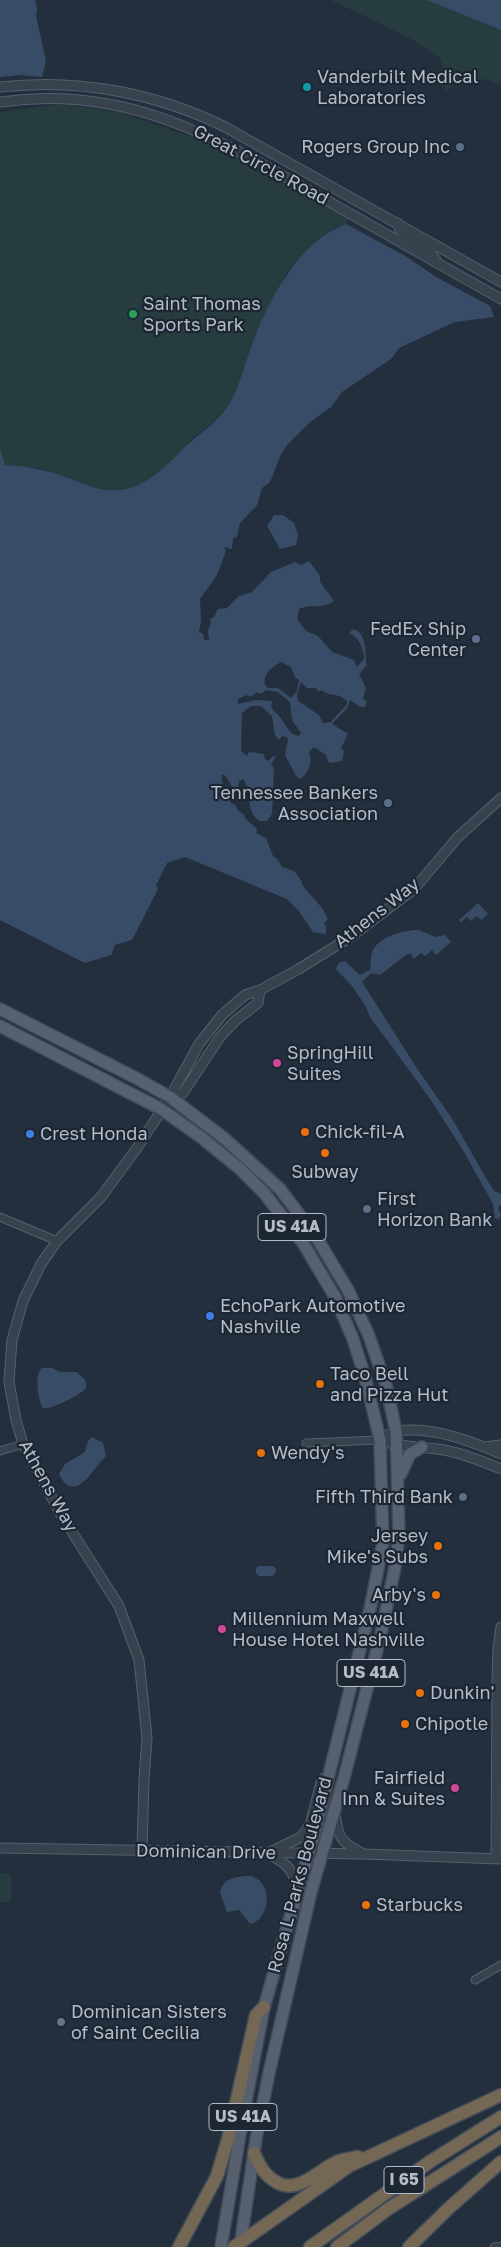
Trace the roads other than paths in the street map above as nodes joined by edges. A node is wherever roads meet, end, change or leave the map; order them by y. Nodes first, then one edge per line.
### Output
1 (0, 87) edge
2 (0, 102) edge
3 (398, 223) junction
4 (439, 264) junction
5 (501, 282) edge
6 (501, 299) edge
7 (501, 798) edge
8 (260, 990) junction
9 (0, 1009) edge
10 (0, 1026) edge
11 (170, 1097) junction
12 (161, 1109) junction
13 (0, 1217) edge
14 (57, 1241) junction
15 (396, 1431) junction
16 (380, 1440) junction
17 (306, 1443) dead end
18 (22, 1444) junction
19 (501, 1445) edge
20 (397, 1446) junction
21 (422, 1447) junction
22 (484, 1447) junction
23 (0, 1451) edge
24 (501, 1454) edge
25 (501, 1469) edge
26 (398, 1488) junction
27 (370, 1609) junction
28 (501, 1627) edge
29 (365, 1696) junction
30 (499, 1771) edge
31 (329, 1773) junction
32 (335, 1810) junction
33 (0, 1848) edge
34 (142, 1850) junction
35 (267, 1853) junction
36 (308, 1854) junction
37 (364, 1854) junction
38 (322, 1855) junction
39 (499, 1859) edge
40 (298, 1890) junction
41 (501, 1965) edge
42 (475, 1980) dead end
43 (264, 2008) junction
44 (501, 2095) edge
45 (501, 2117) edge
46 (501, 2137) edge
47 (385, 2150) junction
48 (254, 2153) junction
49 (501, 2162) edge
50 (238, 2246) edge
51 (501, 2246) edge
52 (179, 2247) edge
53 (221, 2247) edge
54 (310, 2247) edge
55 (337, 2247) edge
56 (409, 2247) edge
57 (494, 2247) edge

1 - 3 street, Great Circle Road
2 - 4 street, Great Circle Road
3 - 4 street
3 - 5 street, Great Circle Road
4 - 6 street, Great Circle Road
7 - 8 street, Athens Way
8 - 11 street, Athens Way
8 - 11 street, Athens Way
9 - 11 main road, Rosa L Parks Boulevard / US 41A
10 - 12 main road, Rosa L Parks Boulevard / US 41A
11 - 12 street, Athens Way
11 - 15 main road, Rosa L Parks Boulevard / US 41A
12 - 14 street, Athens Way
12 - 16 main road, Rosa L Parks Boulevard / US 41A
13 - 14 street
14 - 18 street, Athens Way
15 - 16 street
15 - 20 main road, Rosa L Parks Boulevard / US 41A
15 - 22 street
16 - 17 street
16 - 20 street
16 - 27 main road, Rosa L Parks Boulevard / US 41A
18 - 23 street
18 - 34 street, Athens Way
19 - 22 street
20 - 21 street
20 - 26 main road, Rosa L Parks Boulevard / US 41A
21 - 25 street
21 - 26 main road
22 - 24 street
26 - 29 main road, Rosa L Parks Boulevard / US 41A
27 - 29 main road
27 - 31 main road, Rosa L Parks Boulevard / US 41A
28 - 30 street
29 - 32 main road, Rosa L Parks Boulevard / US 41A
30 - 39 street
31 - 35 street
31 - 36 main road, Rosa L Parks Boulevard / US 41A
32 - 37 street
32 - 38 main road, Rosa L Parks Boulevard / US 41A
33 - 34 street, Dominican Drive
34 - 35 street, Dominican Drive
35 - 36 street, Dominican Drive
35 - 40 street
36 - 38 street, Dominican Drive
36 - 40 main road, Rosa L Parks Boulevard / US 41A
37 - 38 street, Dominican Drive
37 - 39 street, Dominican Drive
38 - 48 main road, Rosa L Parks Boulevard / US 41A
40 - 43 main road, Rosa L Parks Boulevard / US 41A
41 - 42 street
43 - 52 highway
43 - 53 main road, Rosa L Parks Boulevard / US 41A
44 - 47 highway
45 - 54 highway, I 65
46 - 55 highway, I 65
47 - 48 highway
47 - 50 highway
48 - 50 main road, Rosa L Parks Boulevard / US 41A
49 - 56 highway
51 - 57 street

